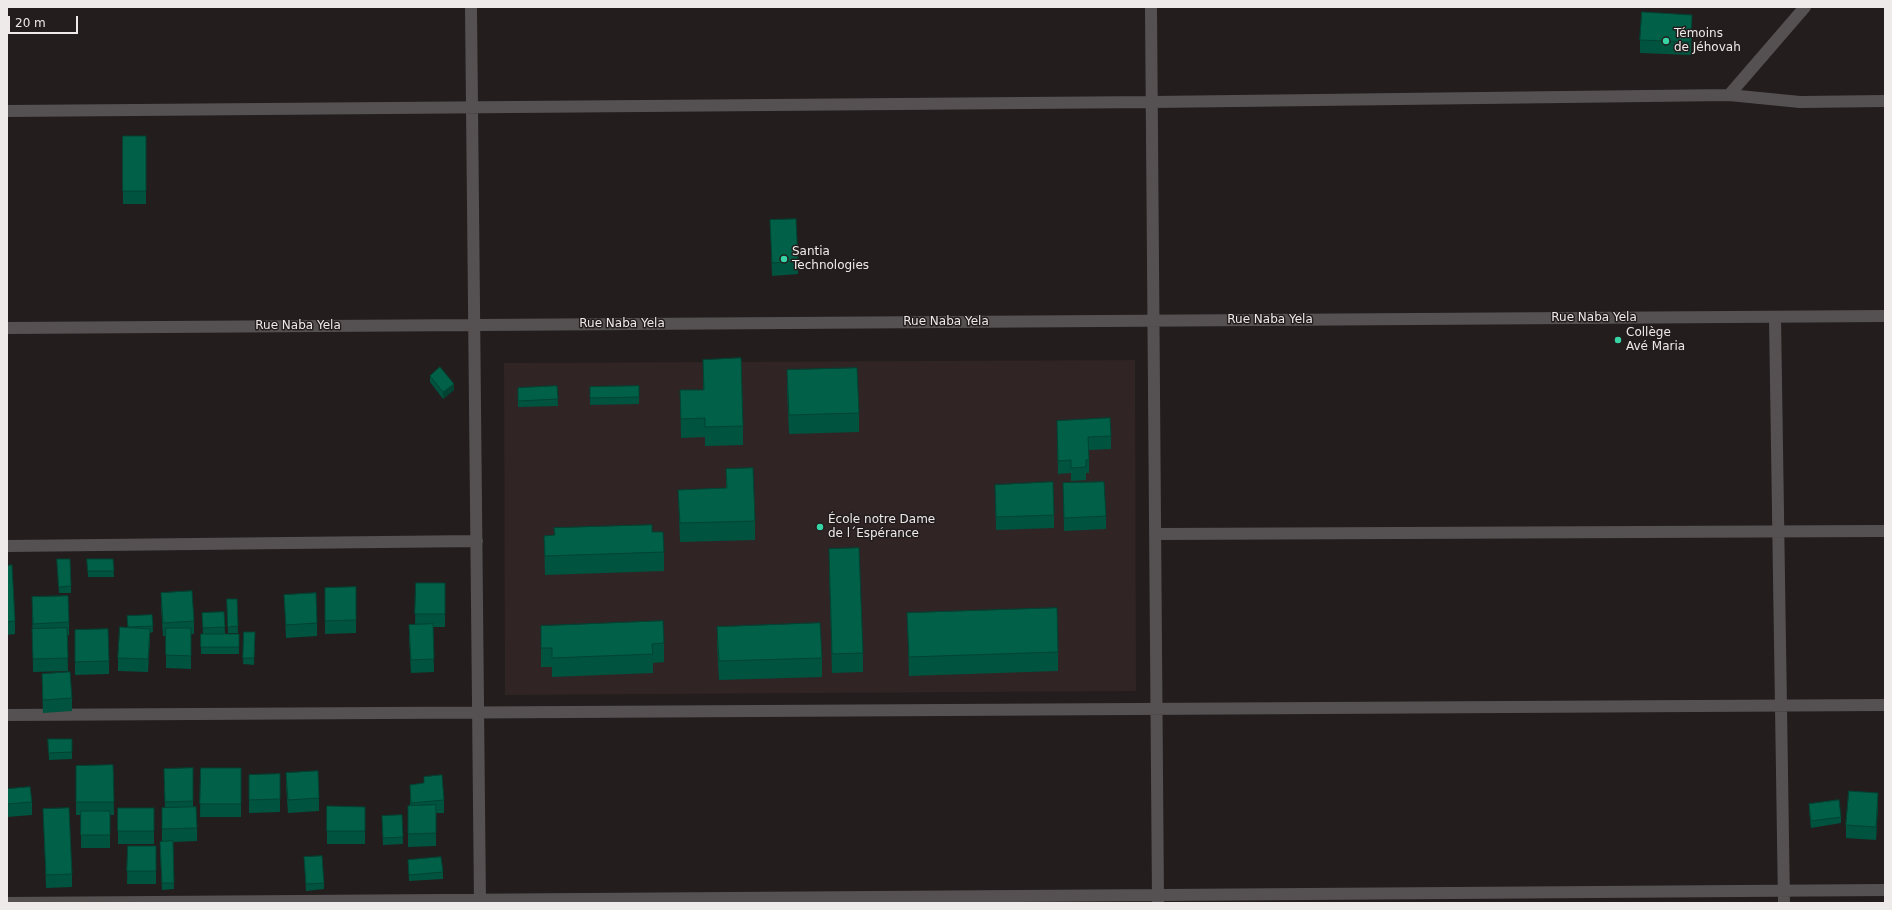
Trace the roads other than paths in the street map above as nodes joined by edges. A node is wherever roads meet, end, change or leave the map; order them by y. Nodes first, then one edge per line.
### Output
1 (470, 7) edge
2 (1152, 7) edge
3 (1805, 7) edge
4 (1729, 95) junction
5 (1885, 100) edge
6 (1152, 102) junction
7 (472, 108) junction
8 (7, 111) edge
9 (1885, 316) edge
10 (1774, 317) junction
11 (1154, 321) junction
12 (474, 325) junction
13 (7, 328) edge
14 (1778, 531) junction
15 (1885, 531) edge
16 (1155, 534) junction
17 (477, 541) junction
18 (7, 546) edge
19 (1781, 704) junction
20 (1885, 705) edge
21 (1156, 709) junction
22 (478, 712) junction
23 (7, 715) edge
24 (1885, 890) edge
25 (1784, 897) edge
26 (1158, 899) edge
27 (480, 902) edge
28 (7, 903) edge

1 - 7 street
2 - 6 street
3 - 4 street
4 - 5 street
4 - 6 street
6 - 7 street
6 - 11 street
7 - 8 street
7 - 12 street
9 - 10 street, Rue Naba Yela
10 - 11 street, Rue Naba Yela
10 - 14 street
11 - 12 street, Rue Naba Yela
11 - 16 street
12 - 13 street, Rue Naba Yela
12 - 17 street
14 - 15 street
14 - 16 street
14 - 19 street
16 - 21 street
17 - 18 street
17 - 22 street
19 - 20 street
19 - 21 street
19 - 25 street
21 - 22 street
21 - 26 street
22 - 23 street
22 - 27 street
24 - 25 street
25 - 26 street
26 - 27 street
27 - 28 street

